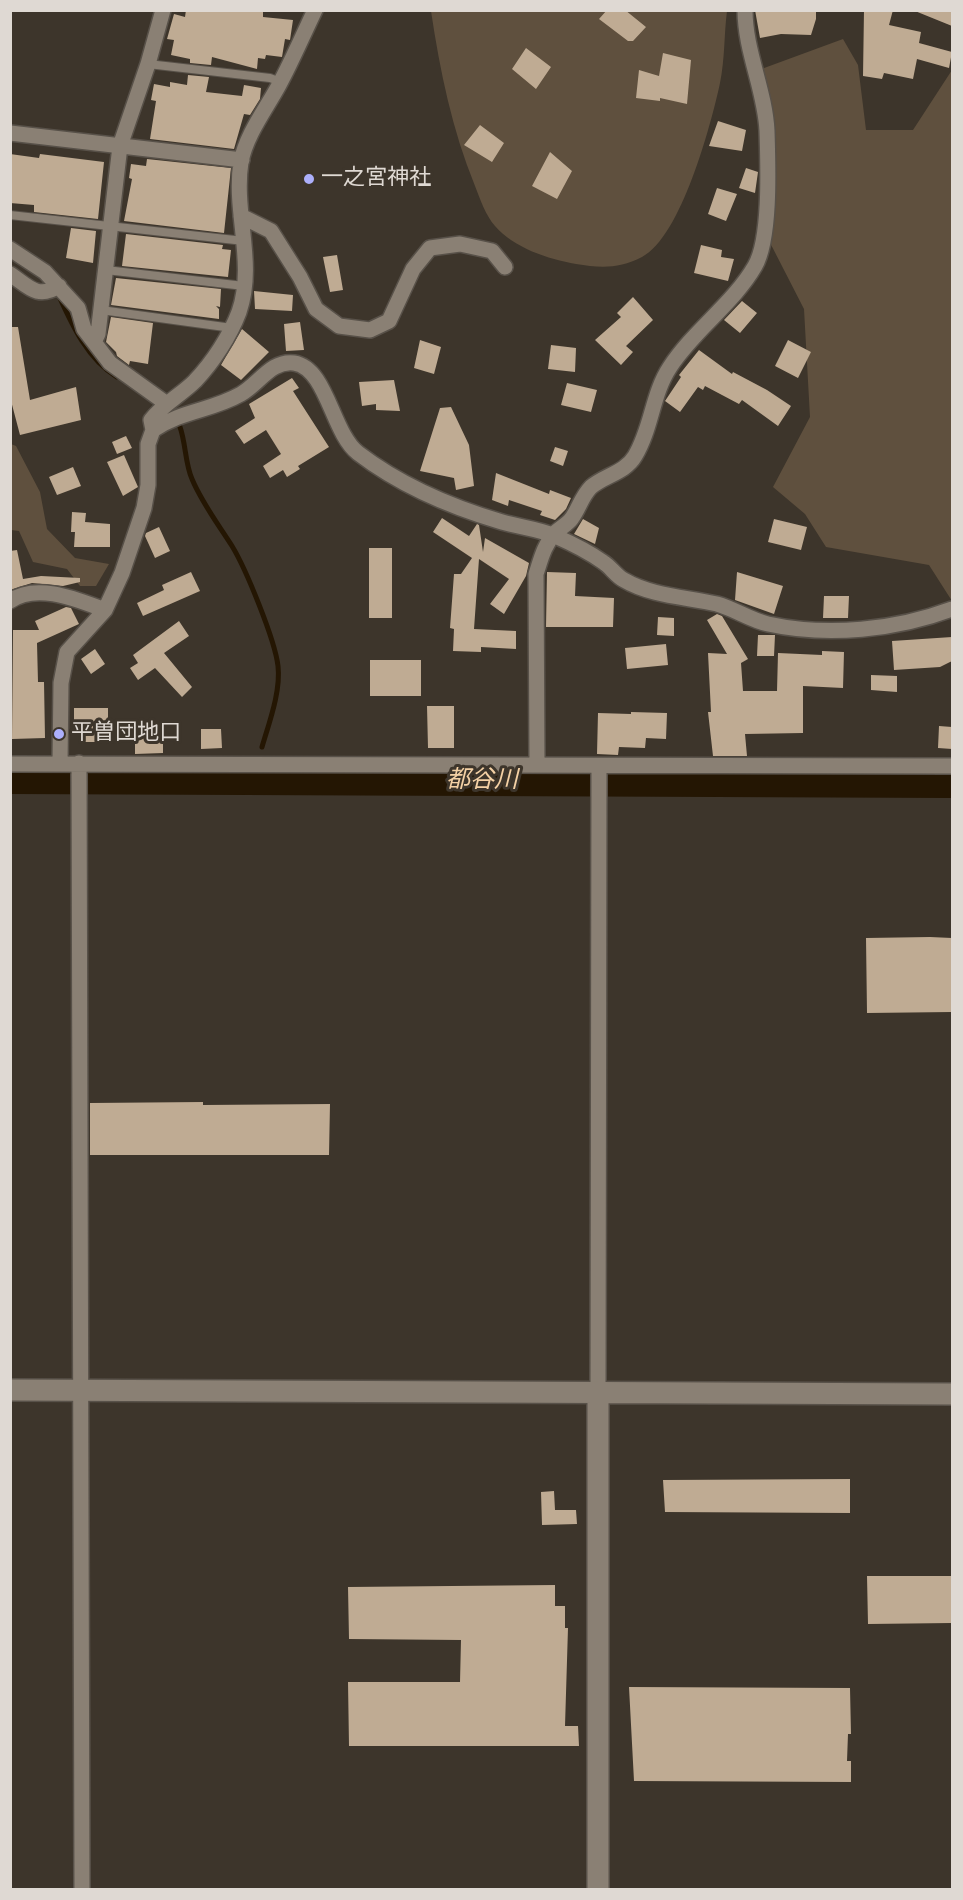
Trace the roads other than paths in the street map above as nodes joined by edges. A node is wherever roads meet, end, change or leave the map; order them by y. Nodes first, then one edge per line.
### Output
1 (163, 10) edge
2 (315, 10) edge
3 (745, 10) edge
4 (148, 64) junction
5 (281, 82) junction
6 (10, 133) edge
7 (120, 146) junction
8 (242, 160) junction
9 (10, 215) edge
10 (241, 216) junction
11 (111, 228) junction
12 (244, 241) junction
13 (10, 249) edge
14 (505, 267) dead end
15 (106, 270) junction
16 (10, 274) edge
17 (244, 286) junction
18 (53, 289) junction
19 (101, 310) junction
20 (232, 328) junction
21 (94, 342) junction
22 (167, 404) junction
23 (153, 430) junction
24 (554, 535) junction
25 (10, 601) edge
26 (952, 609) edge
27 (105, 610) junction
28 (60, 763) junction
29 (10, 764) edge
30 (537, 765) junction
31 (952, 766) edge
32 (79, 767) junction
33 (599, 776) junction
34 (10, 1390) edge
35 (80, 1390) junction
36 (598, 1393) junction
37 (952, 1394) edge
38 (82, 1890) edge
39 (598, 1890) edge

1 - 4 street
2 - 5 street
3 - 24 street
4 - 5 lane
4 - 7 street
5 - 8 street
6 - 7 street
7 - 8 street
7 - 11 street
8 - 10 street
9 - 11 lane
10 - 12 street
10 - 14 street
11 - 12 lane
11 - 15 street
12 - 17 street
13 - 18 street
15 - 17 lane
15 - 19 street
16 - 18 street
17 - 20 street
18 - 21 street
19 - 20 lane
19 - 21 street
20 - 22 street
21 - 22 street
22 - 23 street
23 - 24 street
23 - 27 street
24 - 26 street
24 - 30 street
25 - 27 street
27 - 28 street
28 - 29 street
28 - 32 street
30 - 32 street
30 - 33 street
31 - 33 street
32 - 35 street
33 - 36 street
34 - 35 street
35 - 36 street
35 - 38 street
36 - 37 street
36 - 39 street

